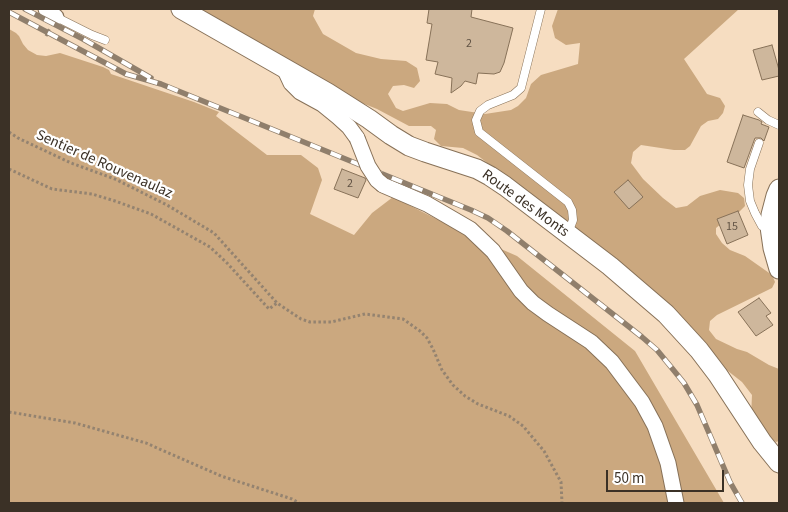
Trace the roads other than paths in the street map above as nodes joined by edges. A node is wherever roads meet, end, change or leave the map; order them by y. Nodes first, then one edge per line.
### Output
1 (181, 9) edge
2 (541, 9) edge
3 (51, 13) edge
4 (105, 40) dead end
5 (284, 68) junction
6 (758, 112) dead end
7 (779, 125) edge
8 (759, 143) dead end
9 (779, 189) edge
10 (770, 227) junction
11 (567, 234) junction
12 (779, 269) edge
13 (779, 463) edge
14 (676, 503) edge

1 - 5 street, Route des Monts
2 - 11 lane
3 - 4 lane
5 - 11 street, Route des Monts
5 - 14 street, bridge
6 - 7 lane
8 - 10 lane
9 - 10 street
10 - 12 street
11 - 13 street, Route des Monts

